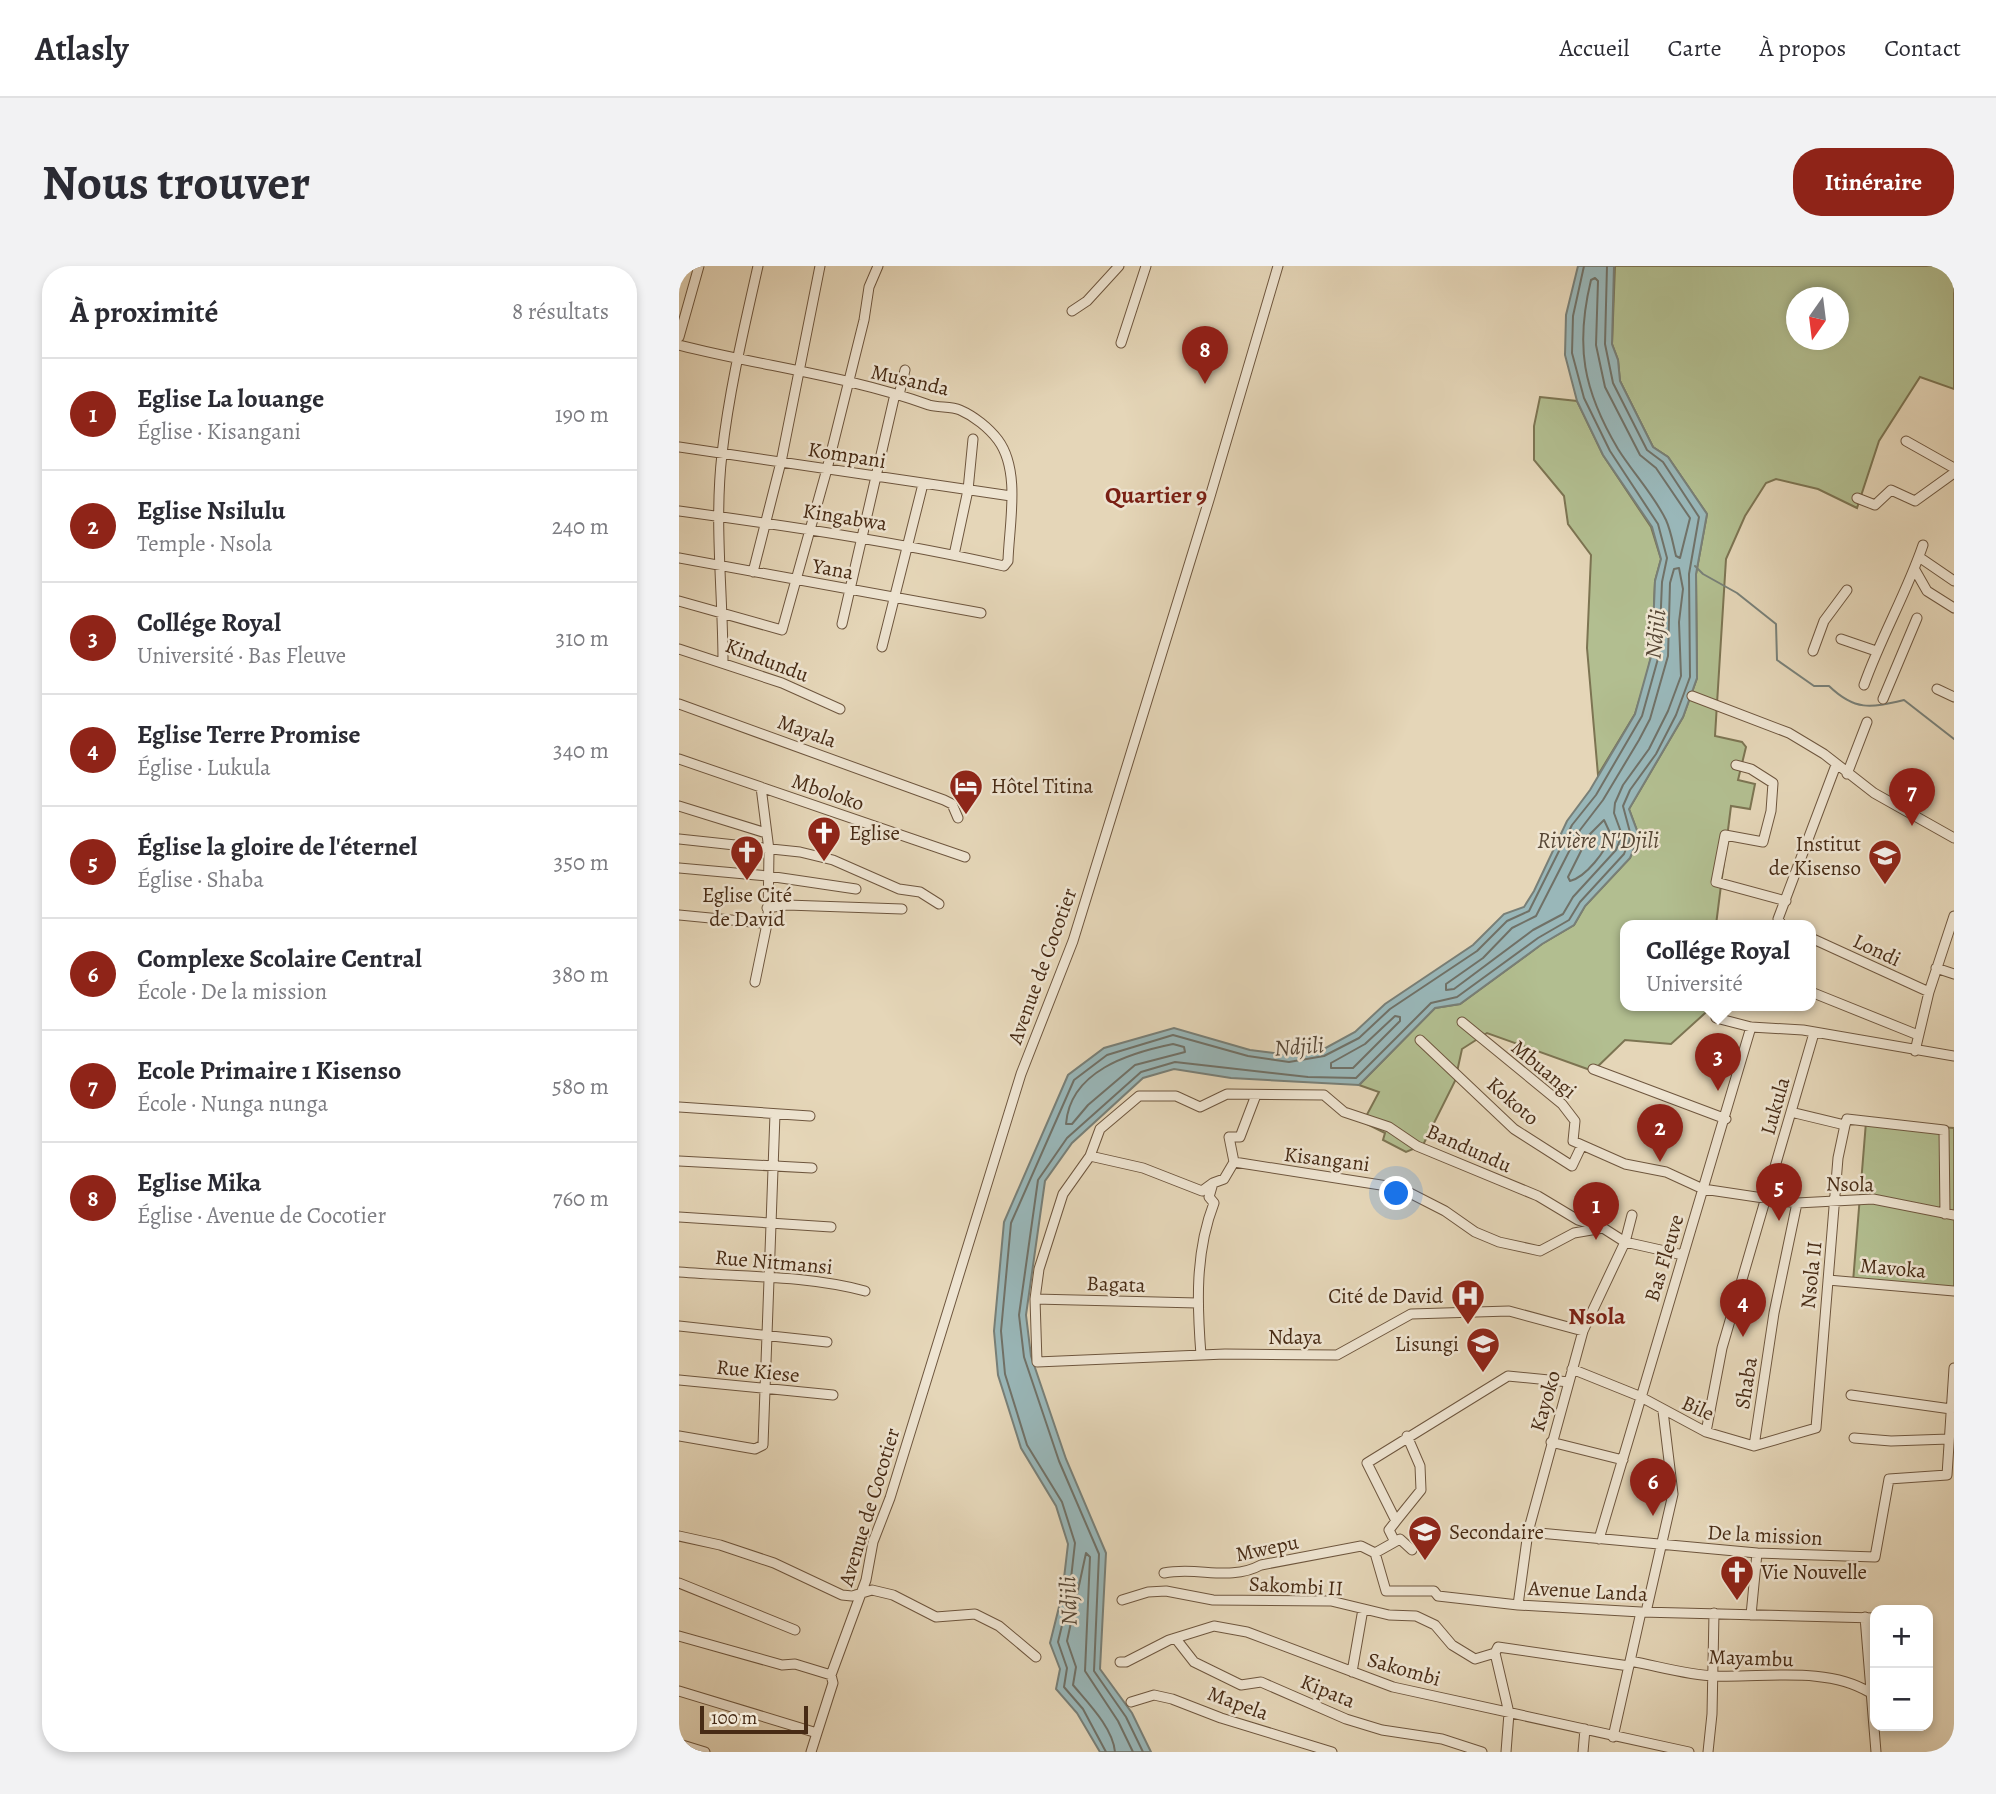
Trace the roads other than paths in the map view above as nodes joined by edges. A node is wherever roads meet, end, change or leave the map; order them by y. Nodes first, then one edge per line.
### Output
1 (699, 266) edge
2 (758, 266) edge
3 (820, 266) edge
4 (877, 266) edge
5 (1119, 266) edge
6 (1146, 266) edge
7 (1278, 266) edge
8 (1072, 312) dead end
9 (679, 337) edge
10 (1121, 342) dead end
11 (679, 345) edge
12 (737, 360) junction
13 (905, 370) dead end
14 (800, 372) junction
15 (847, 383) junction
16 (897, 395) junction
17 (973, 439) dead end
18 (1906, 441) dead end
19 (679, 447) edge
20 (722, 455) junction
21 (781, 462) junction
22 (827, 469) junction
23 (1954, 470) edge
24 (875, 477) junction
25 (923, 484) junction
26 (968, 490) junction
27 (1011, 496) junction
28 (1857, 498) dead end
29 (679, 511) edge
30 (719, 516) junction
31 (765, 521) junction
32 (810, 530) junction
33 (860, 538) junction
34 (906, 545) junction
35 (1923, 545) dead end
36 (954, 555) junction
37 (1919, 557) junction
38 (679, 558) edge
39 (720, 566) junction
40 (1004, 566) joint
41 (1915, 570) junction
42 (753, 572) junction
43 (795, 580) junction
44 (1954, 581) edge
45 (850, 589) junction
46 (1847, 590) dead end
47 (894, 597) junction
48 (679, 601) edge
49 (1954, 608) edge
50 (723, 612) junction
51 (981, 613) dead end
52 (1917, 618) dead end
53 (842, 624) dead end
54 (1842, 639) dead end
55 (882, 647) dead end
56 (679, 649) edge
57 (1813, 651) dead end
58 (1876, 651) junction
59 (723, 662) junction
60 (1864, 685) dead end
61 (1937, 689) dead end
62 (1692, 696) dead end
63 (1954, 696) edge
64 (1883, 699) dead end
65 (679, 704) edge
66 (840, 709) dead end
67 (1867, 722) dead end
68 (679, 758) edge
69 (1736, 765) dead end
70 (1836, 765) junction
71 (1847, 774) junction
72 (761, 787) junction
73 (679, 806) edge
74 (958, 818) dead end
75 (766, 833) junction
76 (1954, 838) edge
77 (679, 839) edge
78 (769, 850) junction
79 (965, 857) dead end
80 (679, 869) edge
81 (768, 876) junction
82 (856, 889) dead end
83 (1786, 901) junction
84 (939, 904) dead end
85 (767, 908) junction
86 (902, 909) dead end
87 (679, 915) edge
88 (768, 919) junction
89 (1778, 920) edge
90 (1953, 922) edge
91 (1816, 940) edge
92 (1936, 968) junction
93 (1954, 974) edge
94 (755, 982) dead end
95 (1929, 992) junction
96 (1816, 994) edge
97 (1716, 1018) dead end
98 (1462, 1023) dead end
99 (1751, 1027) junction
100 (1814, 1033) junction
101 (1918, 1035) junction
102 (1420, 1040) dead end
103 (1915, 1051) junction
104 (1954, 1056) edge
105 (1593, 1069) dead end
106 (1256, 1095) junction
107 (679, 1107) edge
108 (1791, 1112) junction
109 (775, 1114) junction
110 (810, 1116) dead end
111 (1726, 1119) junction
112 (1845, 1125) junction
113 (1582, 1145) junction
114 (1090, 1156) junction
115 (679, 1161) edge
116 (1234, 1162) junction
117 (772, 1167) junction
118 (812, 1168) dead end
119 (1213, 1183) junction
120 (1703, 1189) junction
121 (1766, 1197) junction
122 (1836, 1200) junction
123 (1797, 1203) junction
124 (1632, 1214) dead end
125 (1950, 1214) edge
126 (679, 1217) edge
127 (771, 1224) junction
128 (831, 1227) dead end
129 (1603, 1228) junction
130 (1625, 1242) junction
131 (1683, 1255) junction
132 (679, 1272) edge
133 (771, 1279) junction
134 (1828, 1280) junction
135 (865, 1291) dead end
136 (1954, 1292) edge
137 (1035, 1299) junction
138 (1196, 1303) junction
139 (679, 1326) edge
140 (1583, 1331) junction
141 (767, 1334) junction
142 (827, 1342) dead end
143 (1201, 1355) junction
144 (1954, 1368) edge
145 (1572, 1369) junction
146 (679, 1380) edge
147 (1569, 1382) junction
148 (766, 1390) junction
149 (833, 1395) dead end
150 (1851, 1395) dead end
151 (1639, 1396) junction
152 (1951, 1409) junction
153 (1663, 1411) junction
154 (1706, 1432) junction
155 (679, 1436) edge
156 (1407, 1436) junction
157 (1854, 1438) dead end
158 (1949, 1439) junction
159 (1551, 1442) junction
160 (1754, 1446) junction
161 (1623, 1460) junction
162 (1396, 1521) junction
163 (1528, 1532) junction
164 (679, 1536) edge
165 (1599, 1539) junction
166 (1394, 1540) junction
167 (1663, 1546) junction
168 (1412, 1550) dead end
169 (1375, 1553) junction
170 (1757, 1553) junction
171 (1164, 1573) dead end
172 (679, 1583) edge
173 (860, 1594) junction
174 (1122, 1600) dead end
175 (1518, 1605) junction
176 (1363, 1609) junction
177 (1644, 1612) junction
178 (1714, 1613) junction
179 (1751, 1615) junction
180 (1865, 1617) junction
181 (1870, 1618) edge
182 (795, 1630) dead end
183 (679, 1636) edge
184 (1176, 1639) junction
185 (1496, 1650) junction
186 (1036, 1657) dead end
187 (1120, 1662) dead end
188 (1629, 1664) junction
189 (1352, 1672) junction
190 (831, 1675) junction
191 (1712, 1676) junction
192 (679, 1691) edge
193 (1869, 1692) junction
194 (1131, 1702) dead end
195 (1509, 1713) junction
196 (1585, 1729) junction
197 (817, 1733) junction
198 (1613, 1737) junction
199 (679, 1744) edge
200 (705, 1752) edge
201 (811, 1752) edge
202 (1332, 1752) edge
203 (1482, 1752) edge
204 (1506, 1752) edge
205 (1583, 1752) edge
206 (1689, 1752) edge
207 (1708, 1752) edge
208 (1875, 1752) edge

1 - 9 street
2 - 12 street
3 - 14 street
4 - 15 street
5 - 8 street
6 - 10 street
7 - 173 street, Avenue de Cocotier
11 - 12 street, Musanda
12 - 14 street, Musanda
12 - 20 street
13 - 16 street
14 - 15 street, Musanda
14 - 21 street
15 - 16 street, Musanda
15 - 22 street
16 - 24 street
16 - 27 street, Musanda
17 - 26 street
18 - 23 street
19 - 20 street, Kompani
20 - 21 street, Kompani
20 - 30 street
21 - 22 street, Kompani
21 - 31 street
22 - 24 street, Kompani
22 - 32 street
23 - 28 street
24 - 25 street, Kompani
24 - 33 street
25 - 26 street, Kompani
25 - 34 street
26 - 27 street, Kompani
26 - 36 street
27 - 40 street, Musanda
29 - 30 street, Kingabwa
30 - 31 street, Kingabwa
30 - 39 street
31 - 32 street, Kingabwa
31 - 42 street
32 - 33 street, Kingabwa
32 - 43 street
33 - 34 street, Kingabwa
33 - 45 street
34 - 36 street, Kingabwa
34 - 47 street
35 - 37 street
36 - 40 street, Kingabwa
37 - 41 street
37 - 44 street
38 - 39 street, Yana
39 - 42 street, Yana
39 - 50 street
41 - 49 street
41 - 58 street
42 - 43 street, Yana
43 - 45 street, Yana
43 - 50 street
45 - 47 street, Yana
45 - 53 street
46 - 57 street
47 - 51 street, Yana
47 - 55 street
48 - 50 street
50 - 59 street
52 - 64 street
54 - 58 street
56 - 59 street, Kindundu
58 - 60 street
59 - 66 street, Kindundu
61 - 63 street
62 - 70 street
65 - 74 street, Mayala
67 - 71 street
68 - 72 street, Mboloko
69 - 83 street
70 - 71 street
70 - 83 street
71 - 76 street
72 - 75 street
72 - 79 street, Mboloko
73 - 75 street
75 - 78 street
77 - 78 street
78 - 81 street
78 - 84 street
80 - 81 street
81 - 82 street
81 - 85 street
83 - 89 street
85 - 86 street
85 - 88 street
87 - 88 street
88 - 94 street
90 - 92 street
91 - 95 street, Londi
92 - 93 street
92 - 95 street
95 - 101 street
96 - 101 street
97 - 99 street
98 - 113 street, Mbuangi
99 - 100 street
99 - 111 street, Bas Fleuve
100 - 103 street
100 - 108 street, Lukula
101 - 103 street
102 - 113 street, Kokoto
103 - 104 street
105 - 111 street, Mbuangi
106 - 114 street
106 - 116 street
106 - 129 street, Bandundu
107 - 109 street
108 - 112 street
108 - 121 street, Lukula
109 - 110 street
109 - 117 street
111 - 120 street, Bas Fleuve
112 - 122 street, Nsola II
112 - 125 street
113 - 120 street, Nsola
114 - 119 street
114 - 137 street
115 - 117 street
116 - 119 street
116 - 129 street, Kisangani
117 - 118 street
117 - 127 street
119 - 138 street
120 - 121 street, Nsola
120 - 131 street, Bas Fleuve
121 - 123 street, Nsola
121 - 154 street, Lukula
122 - 123 street, Nsola
122 - 125 street, Nsola
122 - 134 street, Nsola II
123 - 160 street, Shaba
124 - 130 street, Kayoko
126 - 127 street
127 - 128 street
127 - 133 street
129 - 130 street
130 - 131 street
130 - 140 street, Kayoko
131 - 151 street, Bas Fleuve
132 - 133 street, Rue Nitmansi
133 - 135 street, Rue Nitmansi
133 - 141 street
134 - 136 street, Mavoka
134 - 160 street, Nsola II
137 - 138 street, Bagata
137 - 143 street, Ndaya
138 - 143 street
139 - 141 street
140 - 143 street, Ndaya
140 - 145 street, Kayoko
141 - 142 street
141 - 148 street
144 - 152 street
145 - 147 street, Kayoko
145 - 151 street, Bile
146 - 148 street, Rue Kiese
147 - 156 street
147 - 159 street, Kayoko
148 - 149 street, Rue Kiese
148 - 155 street
150 - 152 street
151 - 153 street, Bile
151 - 161 street, Bas Fleuve
152 - 158 street
153 - 154 street, Bile
153 - 167 street
154 - 160 street, Bile
156 - 162 street
156 - 162 street
157 - 158 street
158 - 170 street, De la mission
159 - 161 street
159 - 163 street, Kayoko
161 - 165 street, Bas Fleuve
162 - 166 street
163 - 165 street, De la mission
163 - 175 street, Kayoko
164 - 173 street
165 - 167 street, De la mission
166 - 168 street
166 - 169 street
167 - 170 street, De la mission
167 - 177 street
169 - 171 street, Mwepu
169 - 175 street, Avenue Landa
170 - 179 street
172 - 182 street
173 - 186 street
173 - 190 street, Avenue de Cocotier
174 - 176 street, Sakombi II
175 - 177 street, Avenue Landa
176 - 185 street, Sakombi II
176 - 189 street
177 - 178 street, Avenue Landa
177 - 188 street
178 - 179 street, Avenue Landa
178 - 191 street
179 - 180 street, Avenue Landa
180 - 181 street, Avenue Landa
180 - 193 street
183 - 190 street
184 - 187 street, Sakombi
184 - 189 street, Sakombi
184 - 203 street, Kipata
185 - 188 street, Mayambu
185 - 195 street
188 - 191 street, Mayambu
188 - 198 street
189 - 195 street, Sakombi
190 - 197 street, Avenue de Cocotier
191 - 193 street, Mayambu
191 - 207 street
192 - 197 street
193 - 208 street
194 - 202 street, Mapela
195 - 196 street, Sakombi
195 - 204 street
196 - 198 street, Sakombi
196 - 205 street
197 - 201 street, Avenue de Cocotier
198 - 206 street, Sakombi
199 - 200 street

